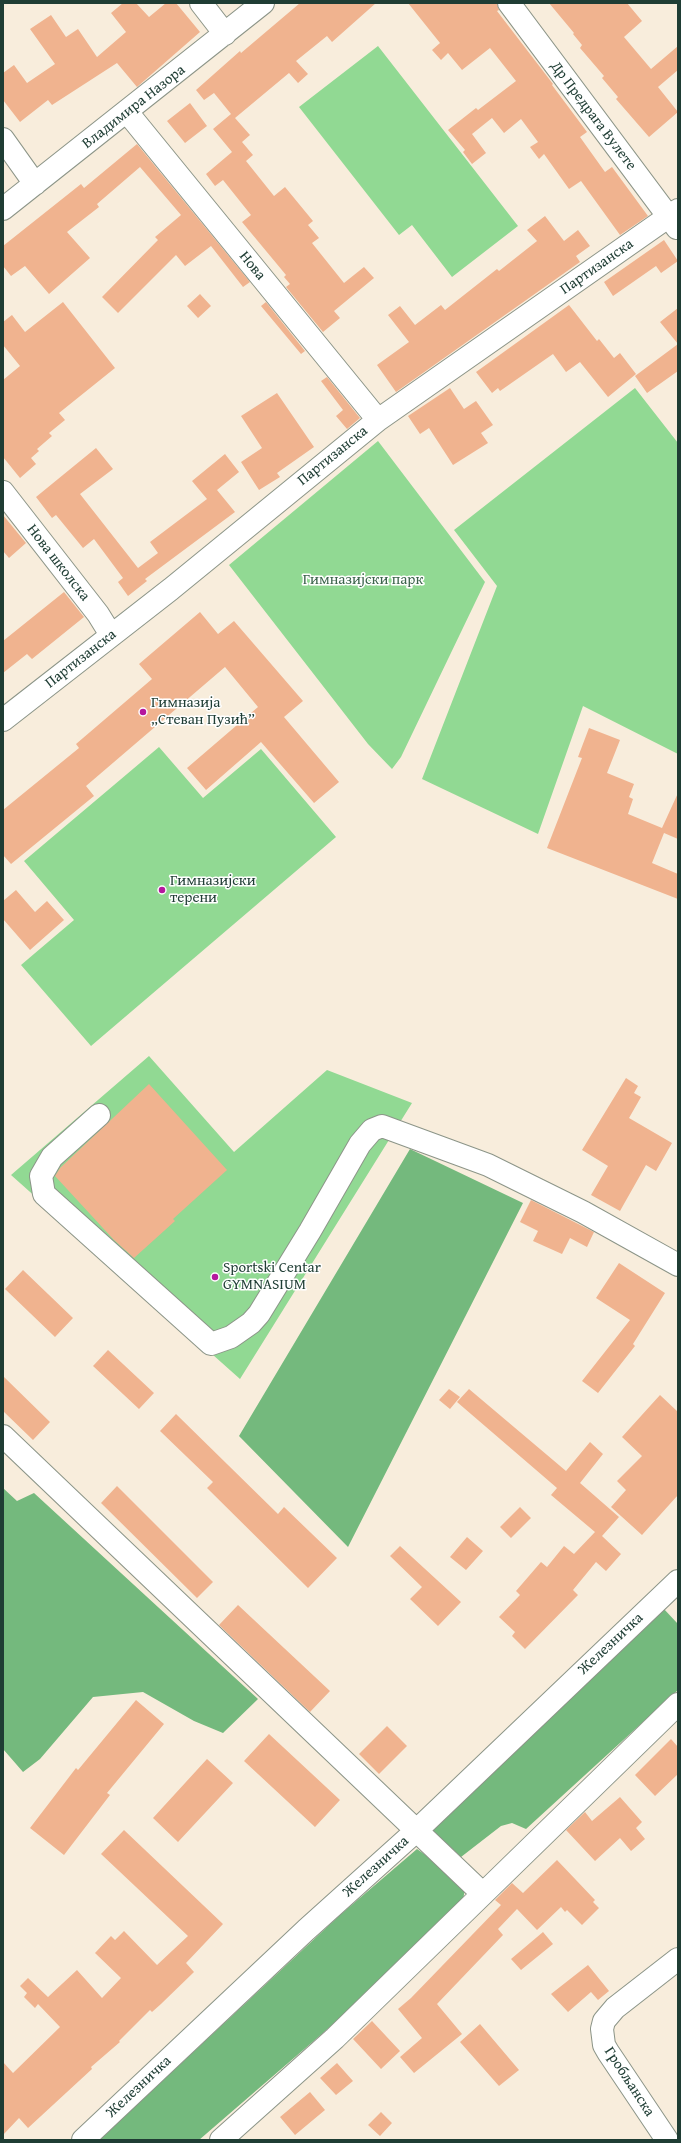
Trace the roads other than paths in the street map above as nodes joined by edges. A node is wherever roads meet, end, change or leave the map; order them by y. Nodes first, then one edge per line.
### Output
1 (201, 3) edge
2 (263, 3) edge
3 (509, 3) edge
4 (225, 34) junction
5 (127, 112) junction
6 (3, 139) edge
7 (35, 184) junction
8 (5, 205) edge
9 (675, 218) edge
10 (378, 420) junction
11 (3, 492) edge
12 (111, 635) junction
13 (3, 720) edge
14 (99, 1115) dead end
15 (678, 1265) edge
16 (3, 1436) edge
17 (674, 1593) edge
18 (678, 1704) edge
19 (416, 1831) junction
20 (483, 1894) junction
21 (678, 1959) edge
22 (83, 2140) edge
23 (221, 2140) edge
24 (667, 2140) edge

1 - 4 street
2 - 4 street, Владимира Назора
3 - 9 street, Др Предрага Вулете
4 - 5 street, Владимира Назора
5 - 7 street, Владимира Назора
5 - 10 street, Нова
6 - 7 street
7 - 8 street, Владимира Назора
9 - 10 street, Партизанска
10 - 12 street, Партизанска
11 - 12 street, Нова школска
12 - 13 street, Партизанска
14 - 15 street
16 - 19 street
17 - 19 street, Железничка
18 - 20 street
19 - 20 street
19 - 22 street, Железничка
20 - 23 street
21 - 24 street, Гробљанска

